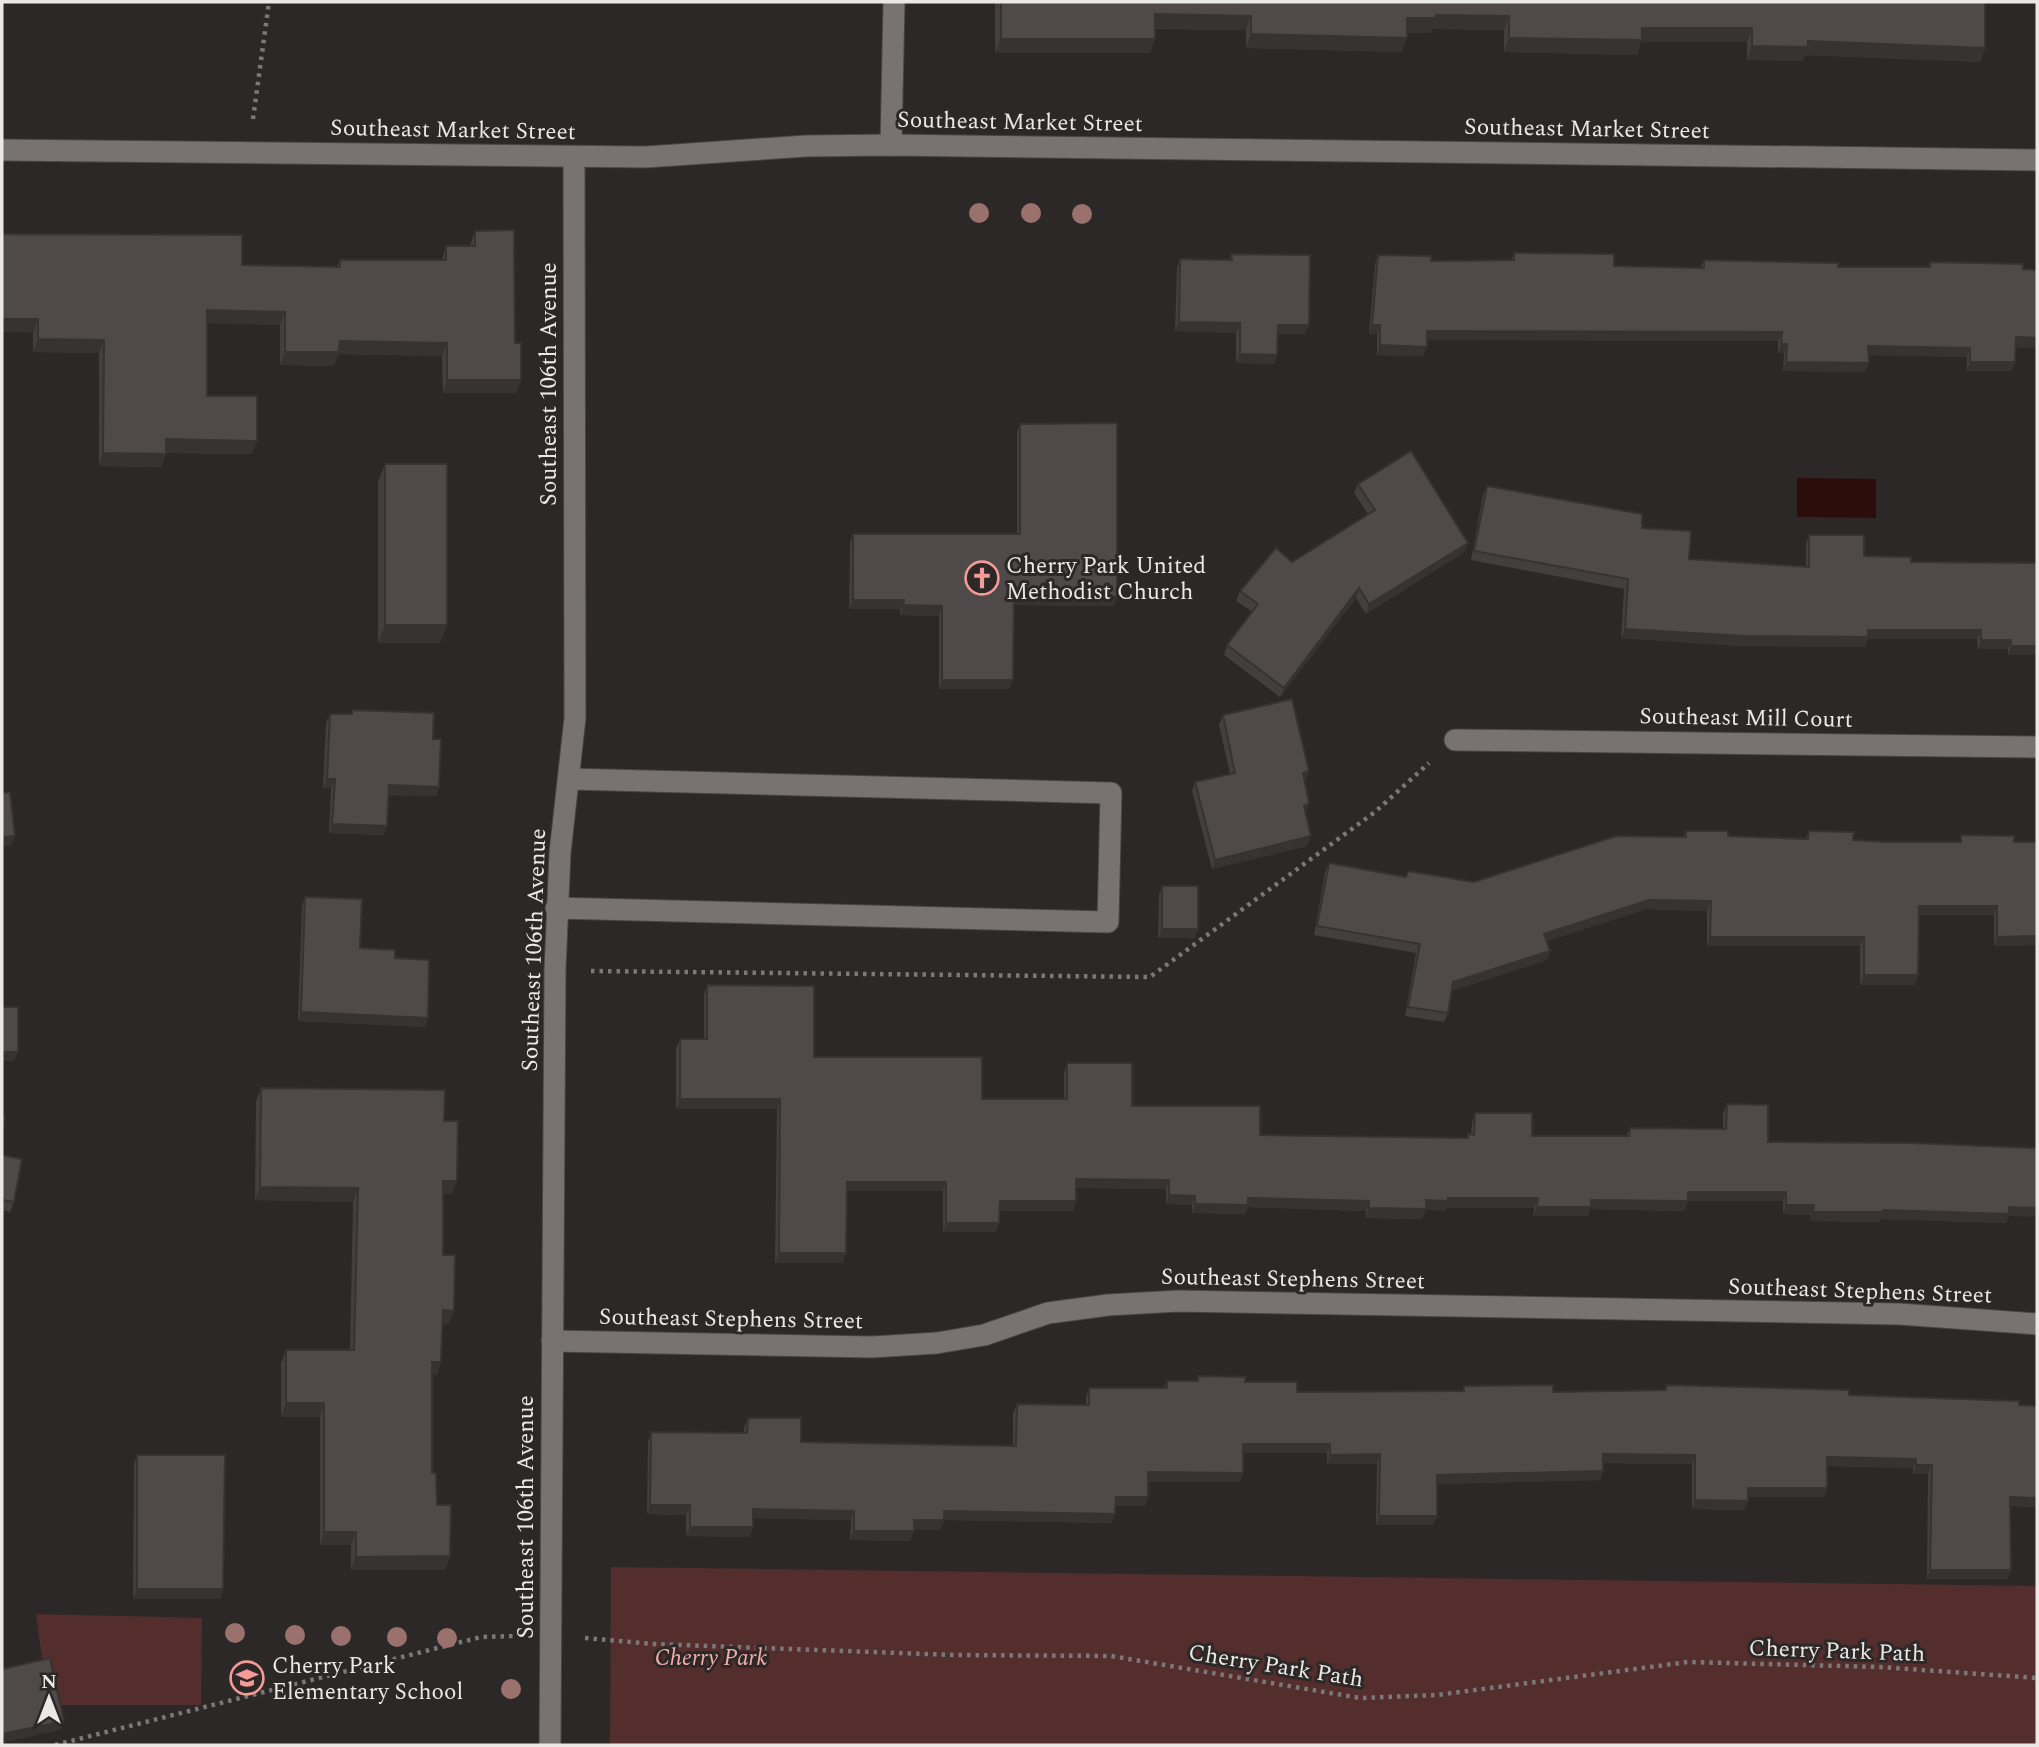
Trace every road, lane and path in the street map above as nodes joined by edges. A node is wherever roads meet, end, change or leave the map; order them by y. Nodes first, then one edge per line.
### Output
1 (269, 2) edge
2 (894, 2) edge
3 (891, 145) junction
4 (2, 150) edge
5 (249, 153) junction
6 (573, 157) junction
7 (2037, 160) edge
8 (1455, 740) dead end
9 (2037, 747) edge
10 (569, 779) junction
11 (556, 908) junction
12 (2037, 1324) edge
13 (552, 1341) junction
14 (550, 1635) junction
15 (2037, 1678) edge
16 (55, 1745) edge
17 (550, 1745) edge

1 - 5 path
2 - 3 street
3 - 6 street, Southeast Market Street
3 - 7 street, Southeast Market Street
4 - 5 street, Southeast Market Street
5 - 6 street, Southeast Market Street
6 - 10 street, Southeast 106th Avenue
8 - 9 street, Southeast Mill Court
10 - 11 street, Southeast 106th Avenue
10 - 11 street
11 - 13 street, Southeast 106th Avenue
12 - 13 street, Southeast Stephens Street
13 - 14 street, Southeast 106th Avenue
14 - 15 path, Cherry Park Path
14 - 16 path, Cherry Park Path
14 - 17 street, Southeast 106th Avenue

